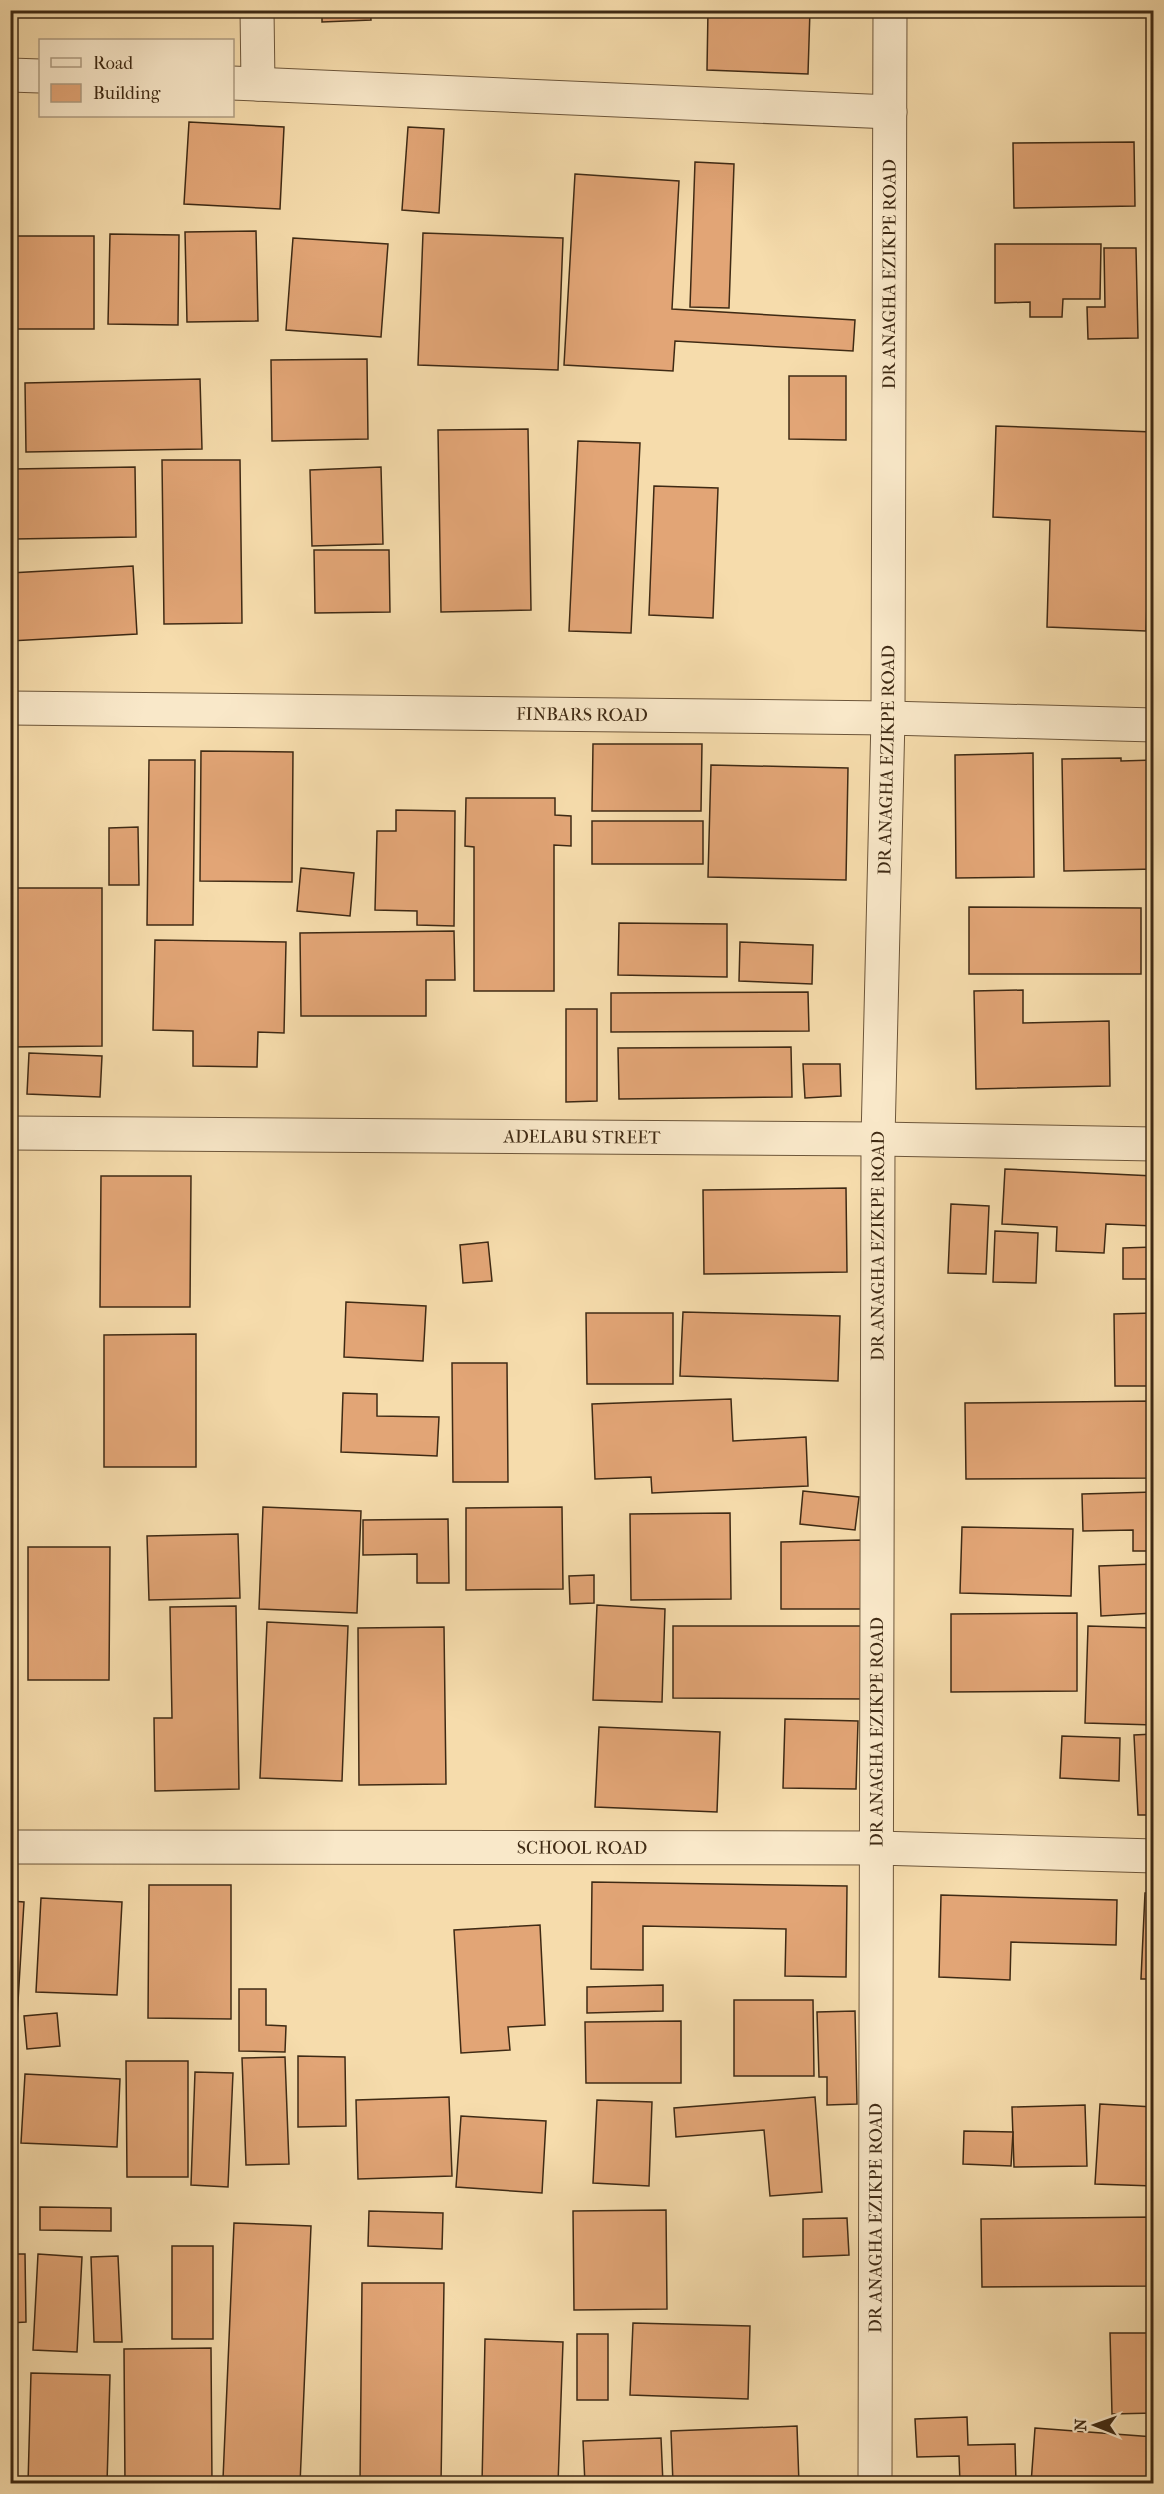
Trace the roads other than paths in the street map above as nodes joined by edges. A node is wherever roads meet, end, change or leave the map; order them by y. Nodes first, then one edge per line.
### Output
1 (256, 10) edge
2 (890, 10) edge
3 (10, 75) edge
4 (39, 76) edge
5 (245, 84) edge
6 (890, 112) junction
7 (10, 708) edge
8 (888, 718) junction
9 (1154, 725) edge
10 (10, 1132) edge
11 (878, 1139) junction
12 (1154, 1144) edge
13 (10, 1847) edge
14 (877, 1848) junction
15 (1154, 1856) edge
16 (875, 2484) edge

1 - 5 street
2 - 6 street, DR ANAGHA EZIKPE ROAD
3 - 4 street
5 - 6 street
6 - 8 street, DR ANAGHA EZIKPE ROAD
7 - 8 street, FINBARS ROAD
8 - 9 street, FINBARS ROAD
8 - 11 street, DR ANAGHA EZIKPE ROAD
10 - 11 street, ADELABU STREET
11 - 12 street, ADELABU STREET
11 - 14 street, DR ANAGHA EZIKPE ROAD
13 - 14 street, SCHOOL ROAD
14 - 15 street, SCHOOL ROAD
14 - 16 street, DR ANAGHA EZIKPE ROAD

